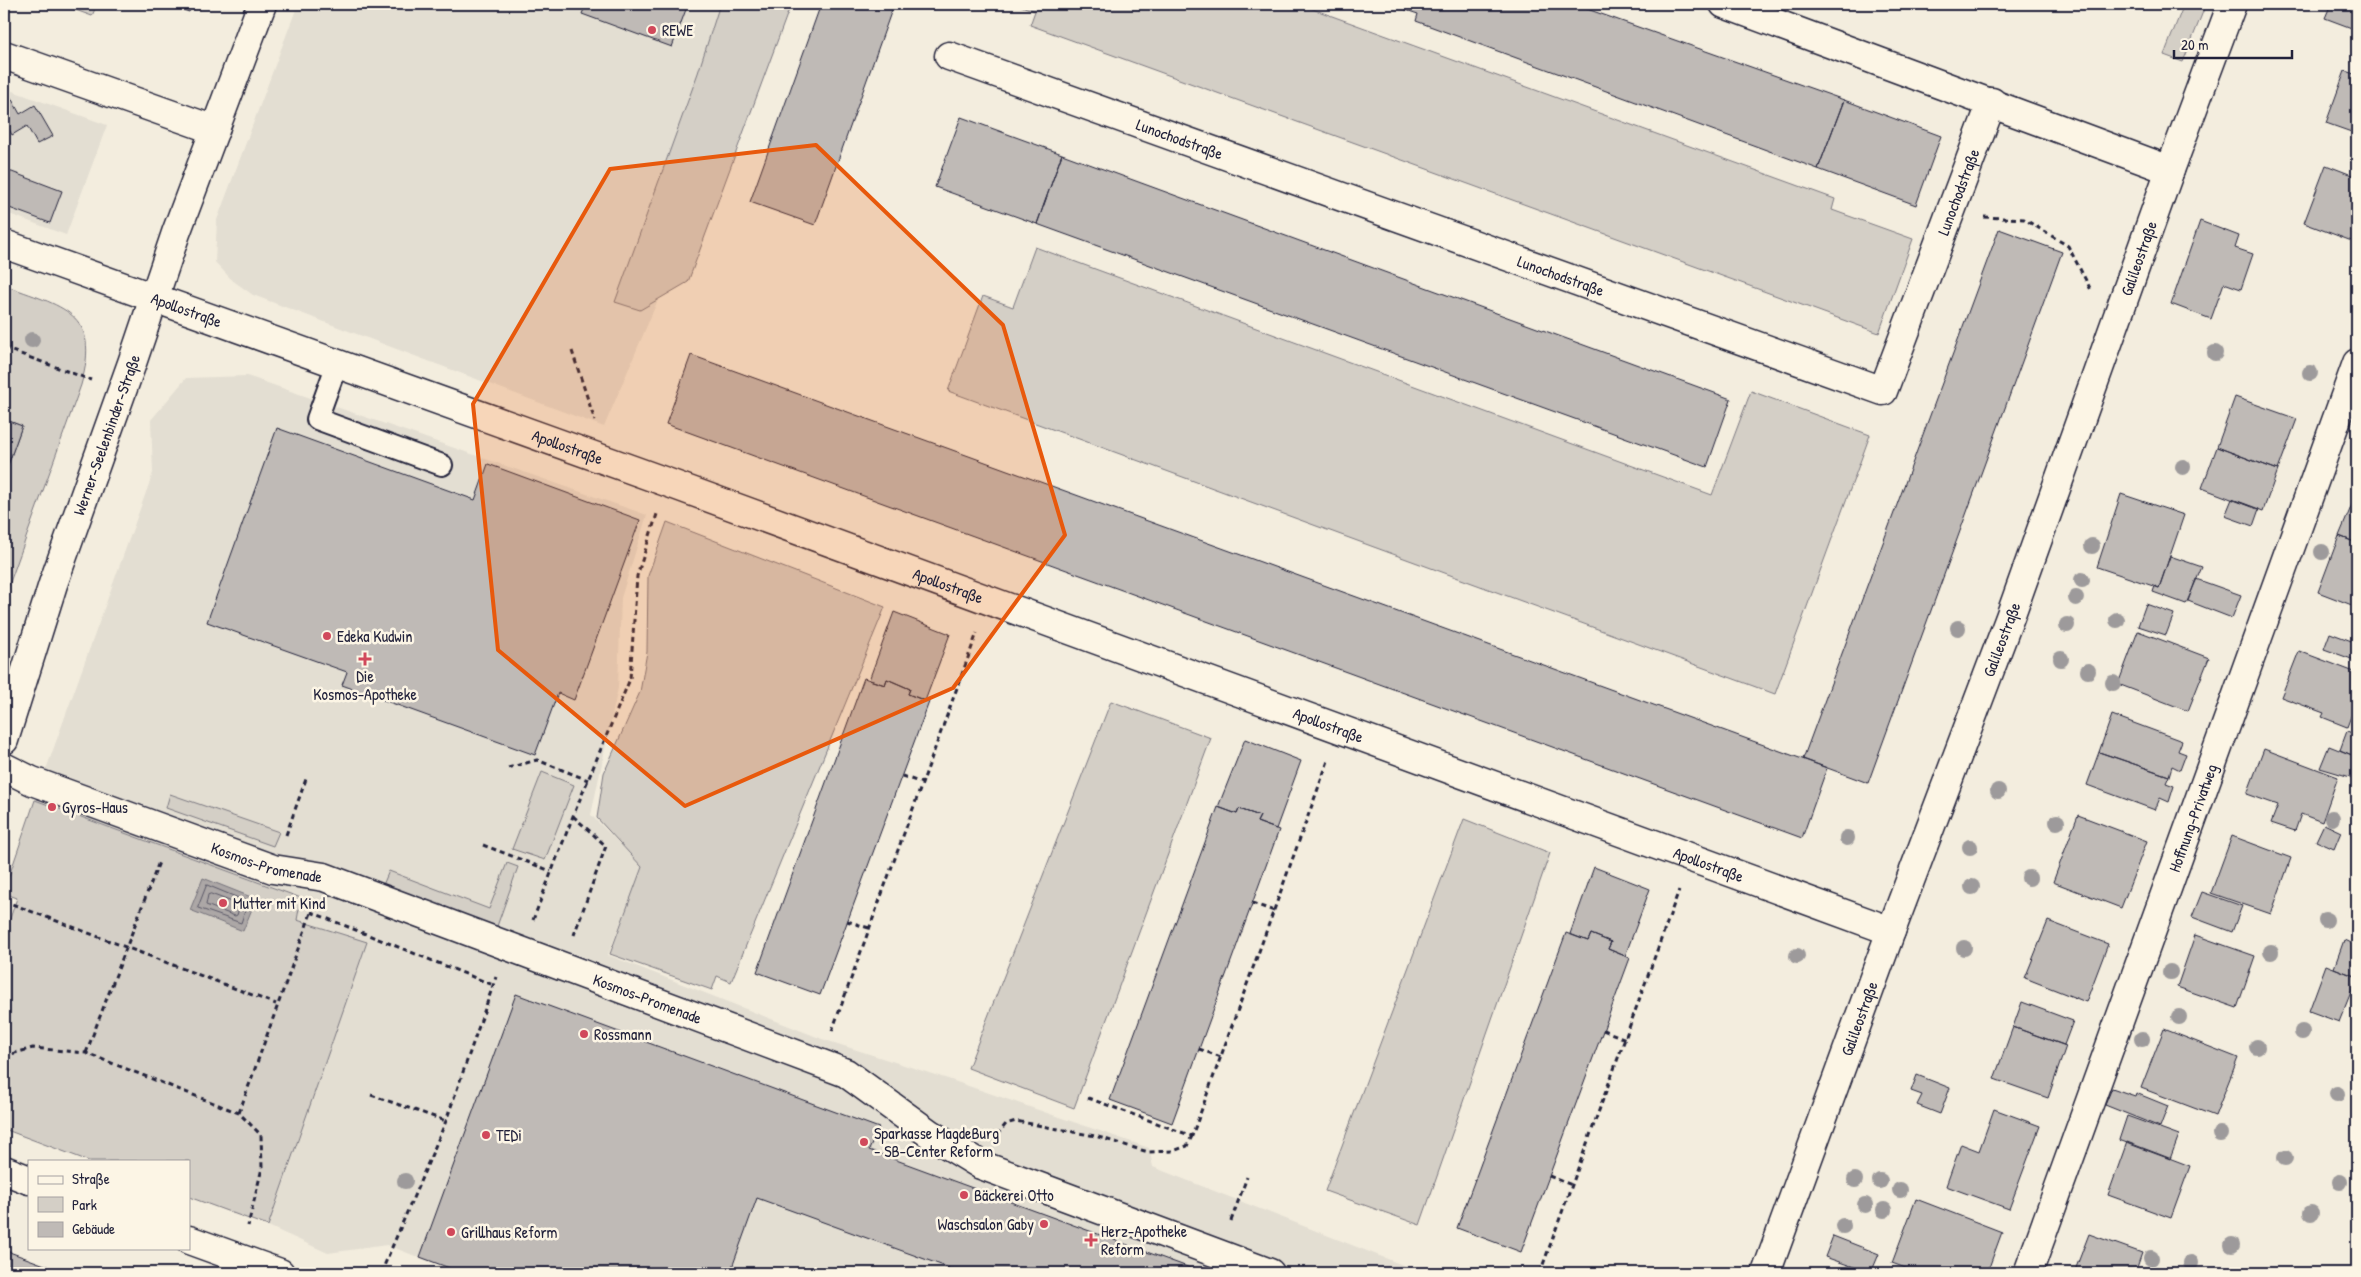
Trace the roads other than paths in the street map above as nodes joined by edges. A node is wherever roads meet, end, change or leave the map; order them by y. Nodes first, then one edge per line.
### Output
1 (262, 4) edge
2 (1724, 4) edge
3 (2232, 4) edge
4 (4, 55) edge
5 (949, 56) dead end
6 (1992, 102) junction
7 (215, 130) junction
8 (2170, 170) junction
9 (4, 244) edge
10 (154, 298) junction
11 (2357, 363) edge
12 (337, 364) junction
13 (442, 465) dead end
14 (4, 740) edge
15 (4, 768) edge
16 (1891, 931) junction
17 (4, 1170) edge
18 (28, 1180) edge
19 (190, 1240) edge
20 (280, 1273) edge
21 (1270, 1273) edge
22 (1766, 1273) edge
23 (2028, 1273) edge

1 - 7 street, Werner-Seelenbinder-Straße
2 - 6 street
3 - 8 street, Galileostraße
4 - 7 street
5 - 6 street, Lunochodstraße
6 - 8 street
7 - 10 street, Werner-Seelenbinder-Straße
8 - 16 street, Galileostraße
9 - 10 street, Apollostraße
10 - 12 street, Apollostraße
10 - 14 street, Werner-Seelenbinder-Straße
11 - 23 street, Hoffnung-Privatweg
12 - 13 lane
12 - 16 street, Apollostraße
15 - 21 street, Kosmos-Promenade
16 - 22 street, Galileostraße
17 - 18 street
19 - 20 street

